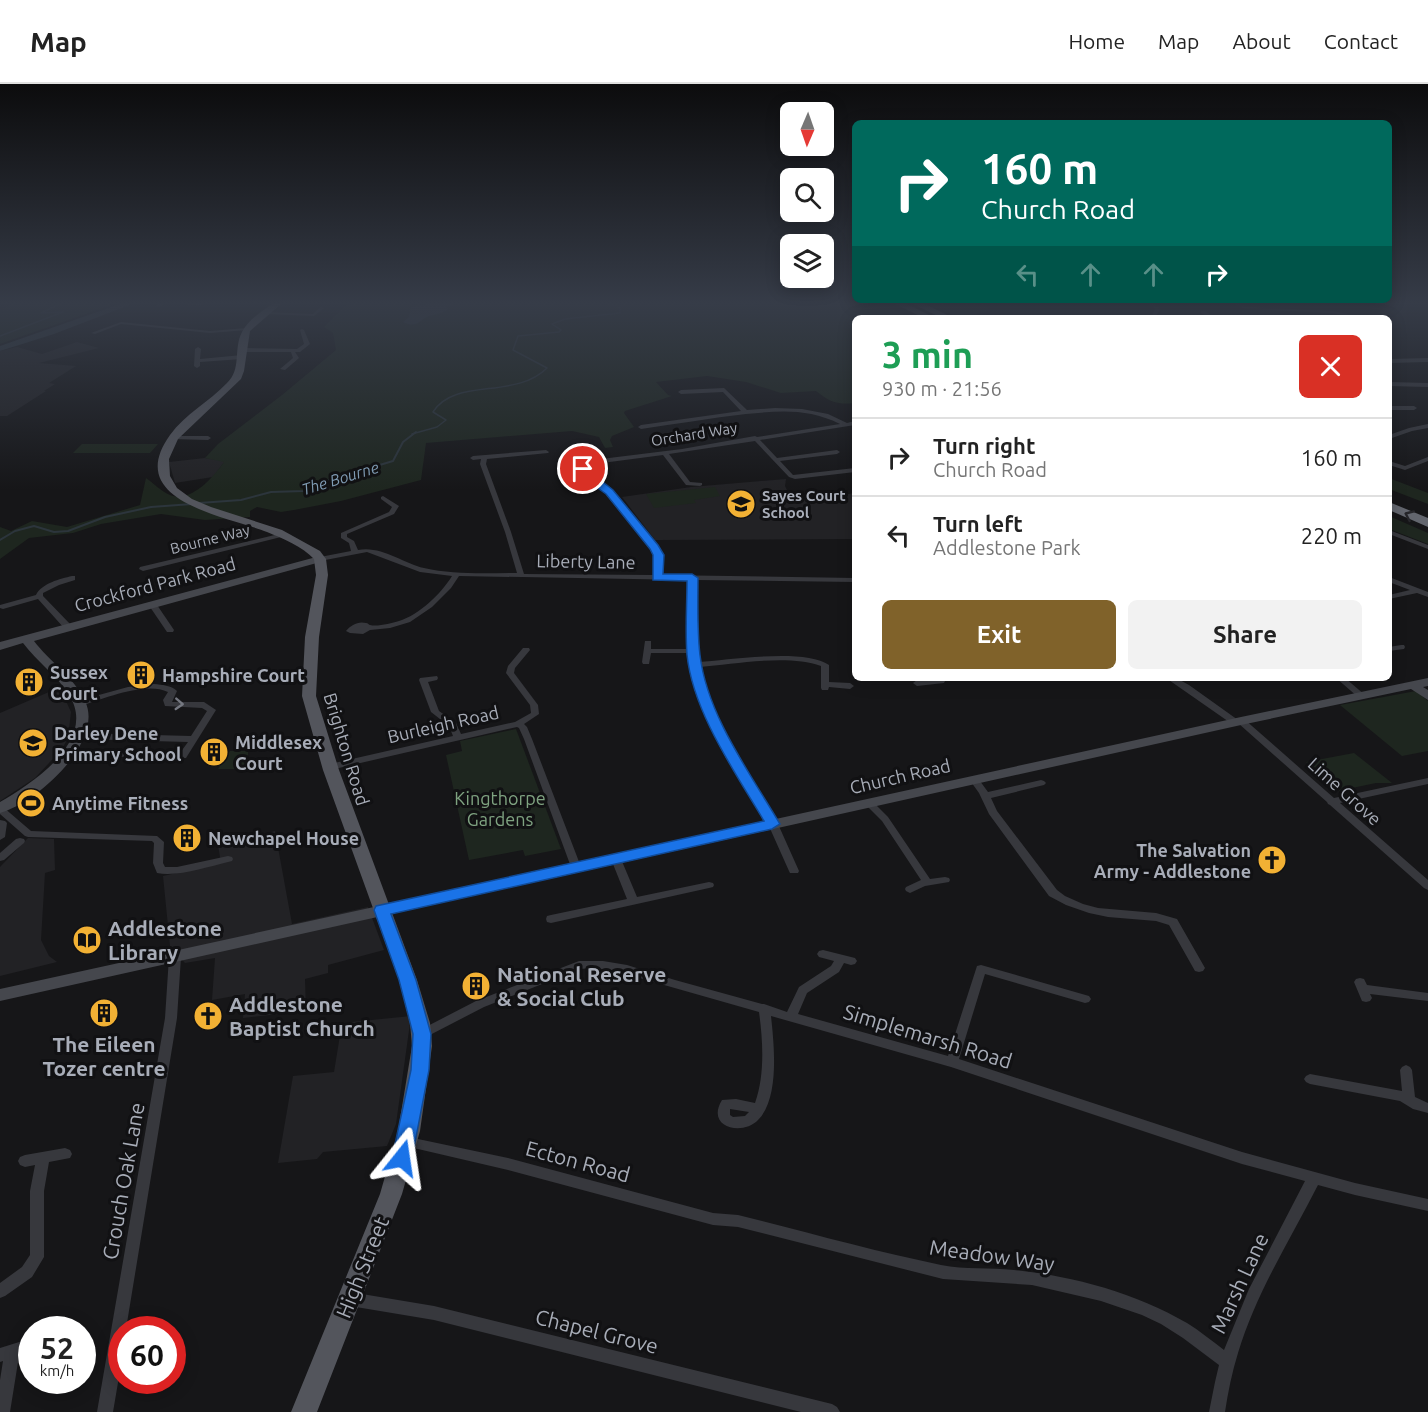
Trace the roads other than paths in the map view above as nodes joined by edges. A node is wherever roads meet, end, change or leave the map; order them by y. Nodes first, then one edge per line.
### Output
1 (242, 366) edge
2 (287, 366) edge
3 (283, 369) dead end
4 (1392, 384) edge
5 (1428, 385) edge
6 (681, 392) dead end
7 (1392, 408) edge
8 (1414, 408) dead end
9 (747, 413) junction
10 (852, 423) edge
11 (845, 424) junction
12 (1428, 426) edge
13 (641, 428) dead end
14 (1392, 435) edge
15 (173, 438) junction
16 (208, 438) dead end
17 (754, 438) junction
18 (546, 452) dead end
19 (837, 452) dead end
20 (665, 453) junction
21 (473, 458) dead end
22 (484, 459) junction
23 (1428, 459) edge
24 (776, 460) junction
25 (1392, 464) edge
26 (852, 470) edge
27 (700, 484) dead end
28 (1392, 496) edge
29 (383, 498) dead end
30 (1392, 507) edge
31 (1428, 511) edge
32 (1428, 523) edge
33 (1392, 533) edge
34 (283, 535) junction
35 (1428, 547) edge
36 (355, 551) junction
37 (320, 559) junction
38 (143, 570) dead end
39 (456, 575) junction
40 (521, 575) junction
41 (657, 577) junction
42 (72, 578) dead end
43 (692, 578) junction
44 (852, 580) edge
45 (1392, 580) edge
46 (1418, 591) junction
47 (1428, 595) edge
48 (39, 596) junction
49 (1392, 596) edge
50 (152, 604) junction
51 (3, 607) dead end
52 (180, 622) dead end
53 (68, 626) junction
54 (368, 628) dead end
55 (27, 640) junction
56 (0, 646) edge
57 (1401, 647) dead end
58 (1392, 648) edge
59 (526, 650) dead end
60 (693, 651) junction
61 (646, 662) dead end
62 (696, 665) junction
63 (434, 678) dead end
64 (925, 681) edge
65 (1175, 681) edge
66 (1344, 681) edge
67 (1428, 682) edge
68 (917, 683) dead end
69 (1413, 685) junction
70 (850, 686) dead end
71 (1361, 695) junction
72 (1428, 696) edge
73 (80, 703) junction
74 (1238, 722) junction
75 (518, 724) junction
76 (79, 736) junction
77 (458, 737) junction
78 (194, 739) junction
79 (86, 754) dead end
80 (330, 767) junction
81 (974, 779) junction
82 (1428, 781) edge
83 (1041, 783) dead end
84 (1417, 784) junction
85 (1428, 792) edge
86 (985, 796) junction
87 (1331, 802) junction
88 (869, 803) junction
89 (0, 808) edge
90 (2, 823) dead end
91 (772, 824) junction
92 (0, 837) edge
93 (20, 841) dead end
94 (0, 858) edge
95 (228, 859) dead end
96 (616, 859) junction
97 (576, 867) junction
98 (794, 871) dead end
99 (945, 880) dead end
100 (928, 883) junction
101 (709, 885) dead end
102 (1428, 886) edge
103 (910, 889) dead end
104 (633, 901) junction
105 (382, 910) junction
106 (551, 919) dead end
107 (823, 954) dead end
108 (175, 957) junction
109 (1200, 968) dead end
110 (1363, 990) dead end
111 (0, 995) edge
112 (1428, 997) edge
113 (1085, 999) dead end
114 (764, 1008) junction
115 (791, 1016) junction
116 (422, 1034) junction
117 (952, 1062) junction
118 (1406, 1070) dead end
119 (1310, 1079) dead end
120 (1409, 1099) junction
121 (1428, 1108) edge
122 (758, 1109) dead end
123 (406, 1143) junction
124 (65, 1154) dead end
125 (43, 1158) junction
126 (25, 1161) dead end
127 (1312, 1177) junction
128 (1428, 1205) edge
129 (738, 1221) joint
130 (0, 1291) edge
131 (350, 1299) junction
132 (6, 1352) edge
133 (1227, 1362) junction
134 (2, 1412) edge
135 (105, 1412) edge
136 (304, 1412) edge
137 (832, 1412) edge
138 (1216, 1412) edge

1 - 15 main road
2 - 3 street
4 - 5 street
6 - 9 street
7 - 8 street
9 - 11 street
9 - 13 street
10 - 11 street, Orchard Way
11 - 17 street, Orchard Way
12 - 14 street
15 - 16 street
15 - 34 main road
17 - 20 street, Orchard Way
17 - 24 street
18 - 22 street
19 - 24 street
20 - 27 street
20 - 41 street, Orchard Way
21 - 22 street
22 - 40 street
23 - 25 street
24 - 26 street
28 - 31 highway
29 - 36 street
32 -> 30 highway
33 - 35 street
34 - 37 main road
34 - 38 street, Bourne Way
36 - 37 street, Liberty Lane
36 - 39 street, Liberty Lane
37 - 50 main road, Crockford Park Road
37 - 80 main road, Brighton Road
39 - 40 street, Liberty Lane
39 - 54 street
40 - 41 street, Liberty Lane
41 - 43 street, Liberty Lane
42 - 48 street
43 - 44 street, Liberty Lane
43 - 60 street
45 - 46 street
46 - 47 street
46 - 49 street
48 - 51 street
48 - 53 street
50 - 52 street
50 - 53 main road, Crockford Park Road
53 - 55 main road, Crockford Park Road
55 - 56 main road, Crockford Park Road
55 - 73 main road
57 - 58 street
59 - 75 street
60 - 61 street
60 - 62 street
62 - 70 street
62 - 91 street
63 - 77 street
64 - 68 street
65 - 74 street, Lime Grove
66 - 71 street
67 - 69 main road, Church Road
69 - 71 main road, Church Road
69 - 72 main road
71 - 74 main road, Church Road
73 - 76 main road
73 -> 78 street
74 - 81 main road, Church Road
74 - 87 street, Lime Grove
75 - 77 street, Burleigh Road
75 - 97 street, Burleigh Road
76 - 78 street
76 - 89 main road
77 - 80 street, Burleigh Road
78 - 79 street
80 - 105 main road, Brighton Road
81 - 86 street
81 - 88 main road, Church Road
82 - 84 street
83 - 86 street
84 - 85 street
84 - 87 street
86 - 109 street
87 - 102 street, Lime Grove
88 - 91 main road, Church Road
88 - 100 street
89 - 95 street
90 - 92 street
91 - 96 main road, Church Road
91 - 98 street
93 - 94 street
96 - 97 main road, Church Road
96 - 104 street
97 - 105 main road, Church Road
99 - 100 street
100 - 103 street
101 - 104 street
104 - 106 street
105 - 108 main road, Church Road
105 - 116 main road, High Street
107 - 115 street
108 - 111 main road, Church Road
108 - 135 street, Crouch Oak Lane
110 - 112 street
113 - 117 street
114 - 115 street, Simplemarsh Road
114 - 116 street, Simplemarsh Road
114 - 122 street
115 - 117 street, Simplemarsh Road
116 - 123 main road, High Street
117 - 127 street, Simplemarsh Road
118 - 120 street
119 - 120 street
120 - 121 street
123 - 129 street, Ecton Road
123 - 131 main road, High Street
124 - 125 street
125 - 126 street
125 - 130 street
127 - 128 street, Simplemarsh Road
127 - 133 street, Marsh Lane
129 - 133 street, Meadow Way
131 - 136 main road, High Street
131 - 137 street, Chapel Grove
132 - 134 street
133 - 138 street, Marsh Lane

